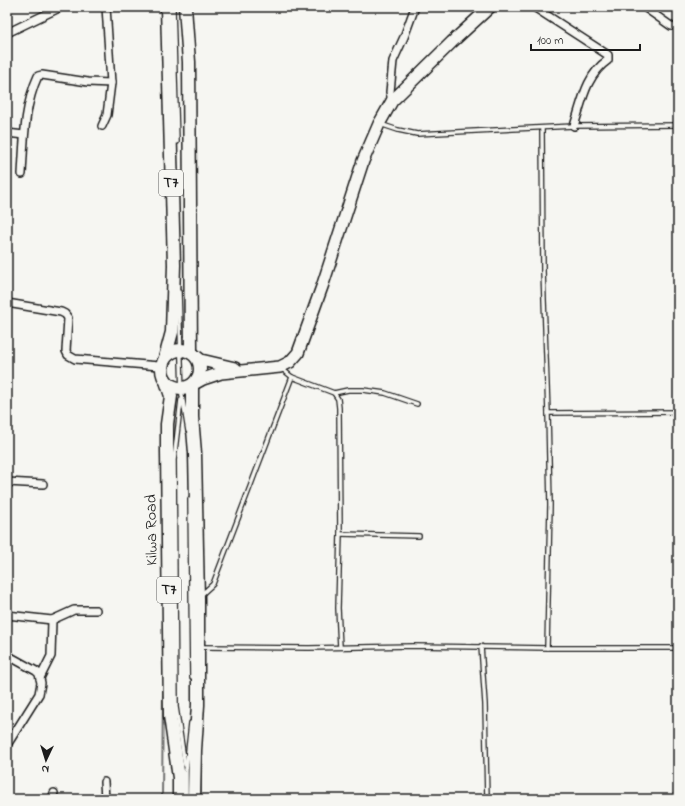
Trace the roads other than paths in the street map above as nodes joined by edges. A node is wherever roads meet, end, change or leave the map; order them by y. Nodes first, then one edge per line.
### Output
1 (61, 7) edge
2 (106, 7) edge
3 (167, 7) edge
4 (173, 7) edge
5 (186, 7) edge
6 (415, 7) edge
7 (490, 7) edge
8 (534, 7) edge
9 (644, 7) edge
10 (672, 26) dead end
11 (8, 32) edge
12 (110, 82) junction
13 (392, 102) junction
14 (379, 124) junction
15 (678, 125) edge
16 (102, 126) dead end
17 (574, 126) junction
18 (542, 128) junction
19 (7, 134) edge
20 (24, 135) junction
21 (177, 145) dead end
22 (22, 174) dead end
23 (178, 247) dead end
24 (179, 271) dead end
25 (179, 286) dead end
26 (7, 303) edge
27 (186, 351) junction
28 (280, 367) junction
29 (164, 370) junction
30 (243, 370) junction
31 (292, 377) junction
32 (185, 389) junction
33 (334, 393) junction
34 (417, 404) dead end
35 (678, 412) edge
36 (548, 413) junction
37 (189, 438) dead end
38 (7, 482) edge
39 (43, 484) dead end
40 (190, 492) dead end
41 (340, 534) junction
42 (419, 536) dead end
43 (198, 599) junction
44 (96, 610) dead end
45 (7, 615) edge
46 (52, 620) junction
47 (198, 646) junction
48 (481, 646) junction
49 (340, 647) junction
50 (547, 648) junction
51 (678, 648) edge
52 (7, 655) edge
53 (40, 678) junction
54 (192, 679) dead end
55 (192, 717) dead end
56 (7, 745) edge
57 (186, 770) junction
58 (104, 782) dead end
59 (105, 799) edge
60 (179, 799) edge
61 (186, 799) edge
62 (194, 799) edge
63 (486, 799) edge

1 - 11 street
2 - 12 street
3 - 29 highway, T7
4 - 21 lane
5 - 27 highway, T7
6 - 13 street
7 - 13 main road
8 - 17 street
9 - 10 street
12 - 16 street
12 - 20 street
13 - 14 main road
14 - 18 lane
14 - 28 main road
15 - 17 lane
17 - 18 lane
18 - 36 lane
19 - 20 street
20 - 22 street
23 - 24 lane
25 - 27 lane
26 - 29 street
27 - 29 highway
27 - 30 main road
27 - 32 lane
27 - 32 highway, T7
28 - 30 main road
28 - 31 lane
29 - 32 highway
29 - 60 highway, Kilwa Road / T7
30 - 32 main road
31 - 33 lane
31 - 43 lane
32 - 37 lane
32 - 43 highway, T7
32 - 57 lane
33 - 34 lane
33 - 41 lane
35 - 36 lane
36 - 50 lane
38 - 39 street
40 - 54 lane
41 - 42 lane
41 - 49 lane
43 - 47 highway, T7
44 - 46 street
45 - 46 street
46 - 53 street
47 - 49 lane
47 - 62 highway, T7
48 - 49 lane
48 - 50 lane
48 - 63 lane
50 - 51 lane
52 - 53 street
53 - 56 street
55 - 57 lane
57 - 61 lane
58 - 59 street

